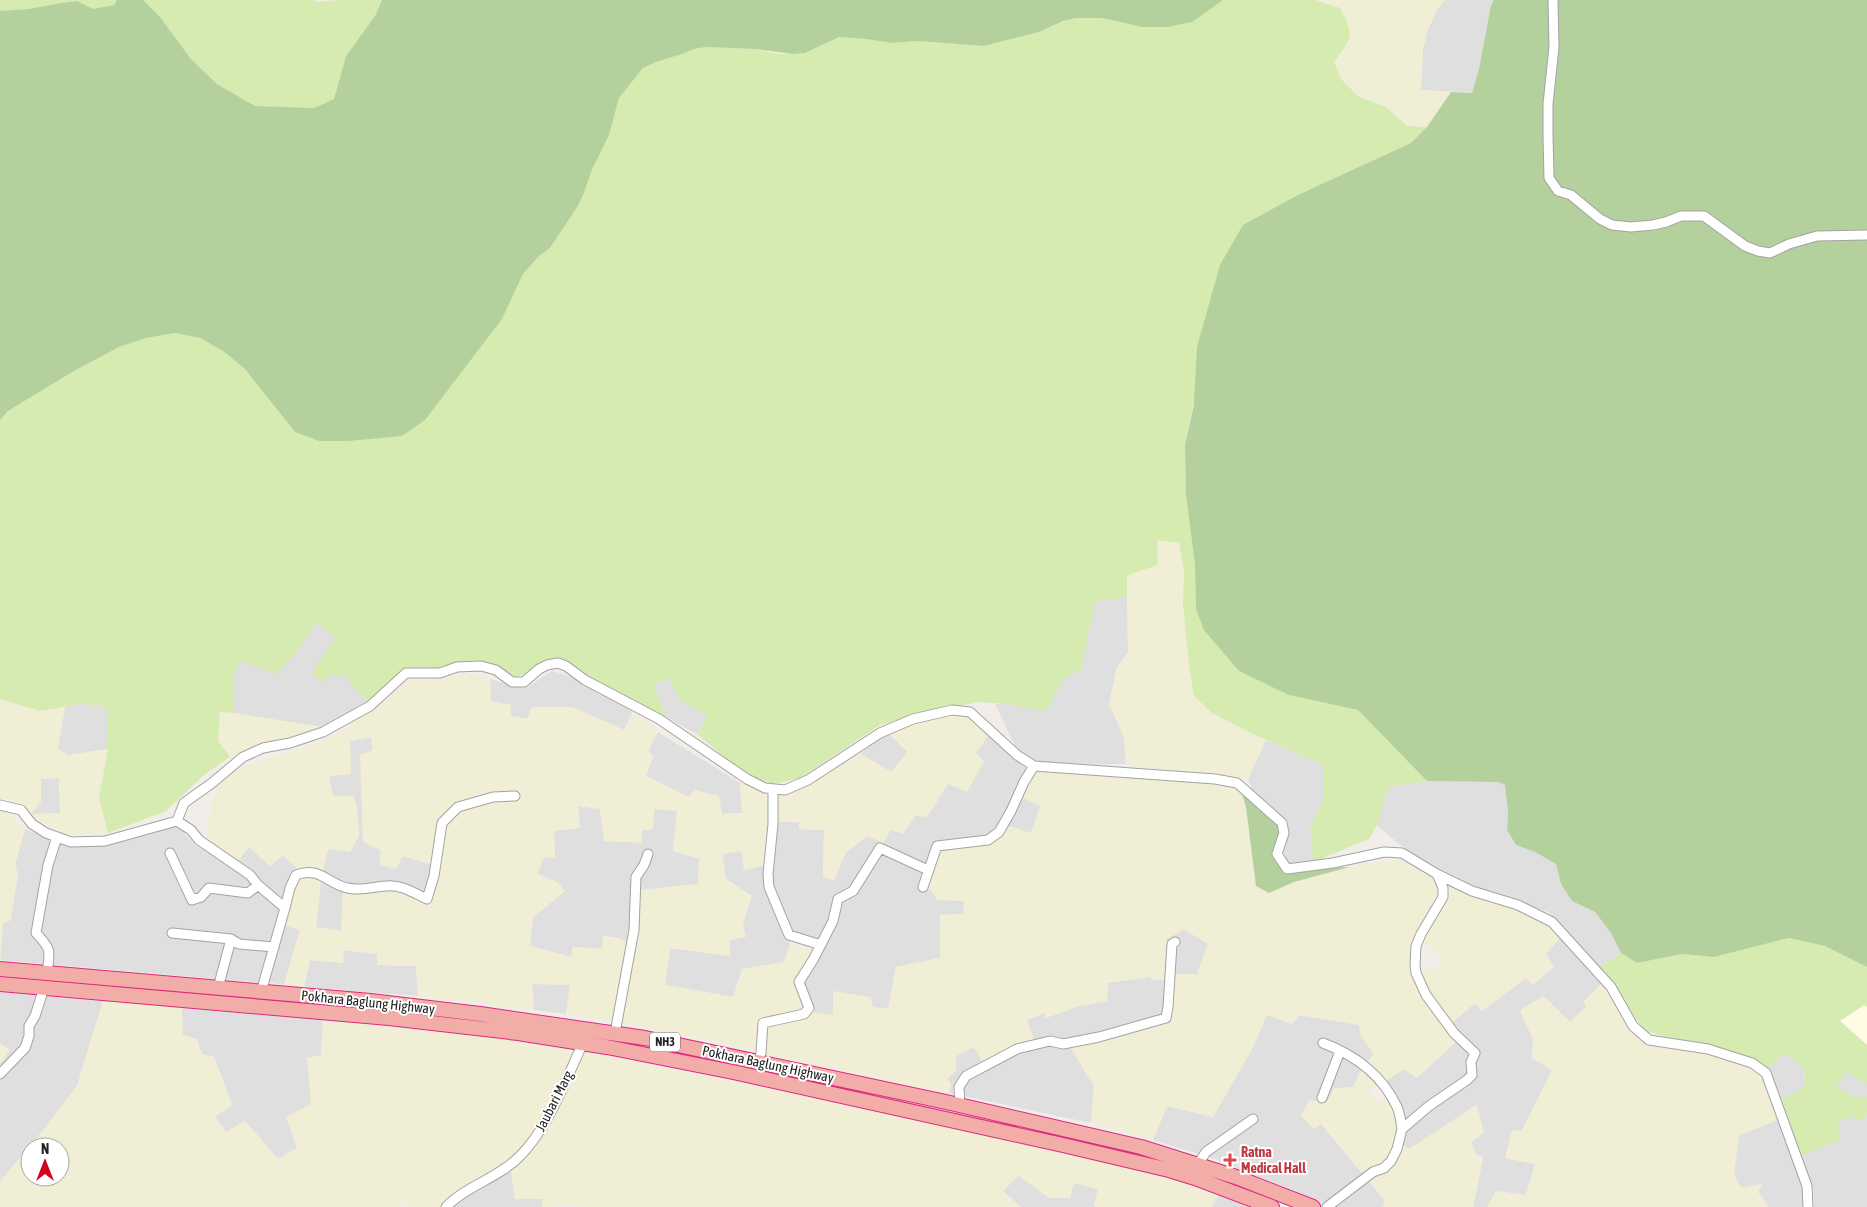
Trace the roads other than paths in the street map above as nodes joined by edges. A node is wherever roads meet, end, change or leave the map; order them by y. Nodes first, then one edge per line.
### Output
1 (1553, 0) edge
2 (1867, 235) edge
3 (1034, 766) junction
4 (773, 789) junction
5 (515, 796) dead end
6 (0, 805) edge
7 (177, 821) junction
8 (57, 837) junction
9 (170, 853) dead end
10 (648, 854) dead end
11 (928, 870) junction
12 (1437, 874) junction
13 (258, 884) junction
14 (924, 887) dead end
15 (285, 908) junction
16 (172, 933) dead end
17 (231, 939) junction
18 (1175, 942) dead end
19 (821, 945) junction
20 (274, 946) junction
21 (0, 968) edge
22 (47, 973) junction
23 (0, 984) edge
24 (44, 988) junction
25 (218, 988) junction
26 (261, 992) junction
27 (615, 1033) junction
28 (583, 1043) junction
29 (1323, 1043) dead end
30 (1340, 1050) junction
31 (758, 1062) junction
32 (0, 1074) edge
33 (1322, 1098) dead end
34 (960, 1105) junction
35 (1253, 1119) dead end
36 (1402, 1130) junction
37 (1198, 1164) junction
38 (446, 1207) edge
39 (1272, 1207) edge
40 (1313, 1207) edge
41 (1326, 1207) edge
42 (1808, 1207) edge

1 - 2 street
3 - 4 street
3 - 11 street
3 - 12 street
4 - 7 street
4 - 19 street
5 - 15 street
6 - 8 street
7 - 8 street
7 - 13 street
8 - 22 street
9 - 13 street
10 - 27 street
11 - 14 street
11 - 19 street
12 - 36 street
12 - 42 street
13 - 15 street
15 - 20 street
16 - 17 street
17 - 20 street
17 - 25 street
18 - 34 street
19 - 31 street
20 - 26 street
21 - 22 highway, Pokhara Baglung Highway / NH3
22 - 25 highway, Pokhara Baglung Highway / NH3
23 - 24 highway, Pokhara Baglung Highway
24 - 28 highway, Pokhara Baglung Highway
24 - 32 street
25 - 26 highway, Pokhara Baglung Highway / NH3
26 - 27 highway, Pokhara Baglung Highway / NH3
27 - 31 highway, Pokhara Baglung Highway / NH3
28 - 38 street, Jaubari Marg
28 - 39 highway, Pokhara Baglung Highway
29 - 30 street
30 - 33 street
30 - 36 street
31 - 34 highway, Pokhara Baglung Highway / NH3
34 - 37 highway, Pokhara Baglung Highway / NH3
35 - 37 street
36 - 41 street
37 - 40 highway, Pokhara Baglung Highway / NH3

